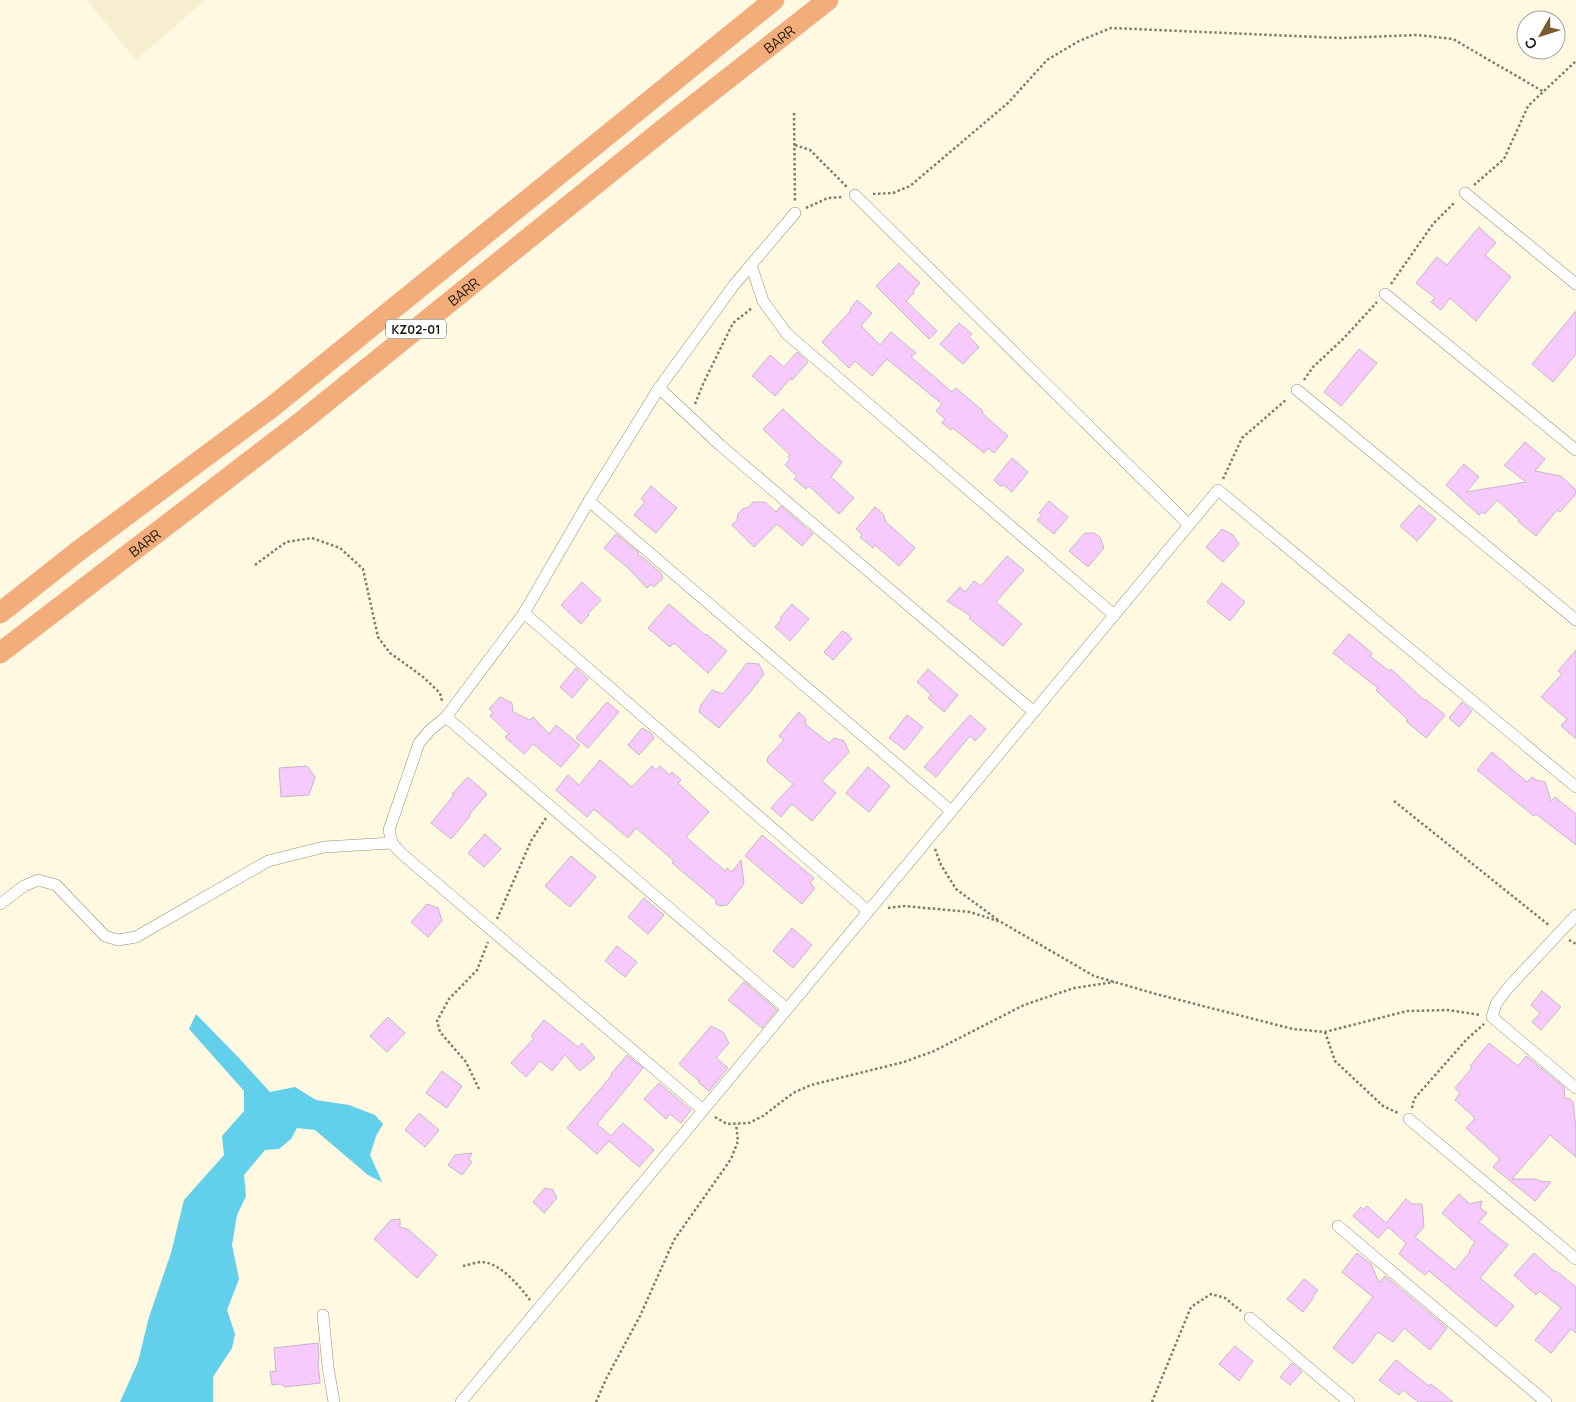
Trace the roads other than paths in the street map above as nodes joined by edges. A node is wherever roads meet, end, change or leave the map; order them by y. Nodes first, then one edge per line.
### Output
1 (774, 0) edge
2 (828, 0) edge
3 (1465, 193) road end
4 (855, 195) road end
5 (795, 213) road end
6 (751, 265) junction
7 (1576, 284) edge
8 (1385, 294) road end
9 (659, 388) junction
10 (1297, 390) road end
11 (1576, 450) edge
12 (589, 501) junction
13 (1189, 524) junction
14 (524, 612) junction
15 (0, 613) edge
16 (1114, 615) junction
17 (1576, 620) edge
18 (0, 653) edge
19 (1034, 712) junction
20 (446, 717) junction
21 (1576, 787) edge
22 (951, 811) junction
23 (392, 843) junction
24 (0, 904) edge
25 (868, 911) junction
26 (1576, 915) edge
27 (787, 1009) junction
28 (1576, 1088) edge
29 (703, 1110) junction
30 (1409, 1119) road end
31 (1338, 1226) dead end
32 (1576, 1259) edge
33 (323, 1315) dead end
34 (1250, 1318) road end
35 (334, 1402) edge
36 (461, 1402) edge
37 (1350, 1402) edge
38 (1546, 1402) edge

1 - 15 highway, KZ02-01
2 - 18 highway, BARR / KZ02-01
3 - 7 street
4 - 13 street
5 - 6 street
6 - 9 street
6 - 16 street
8 - 11 street
9 - 12 street
9 - 19 street
10 - 17 street
12 - 14 street
12 - 22 street
13 - 16 street
13 - 21 street
14 - 20 street
14 - 25 street
16 - 19 street
19 - 22 street
20 - 23 street
20 - 27 street
22 - 25 street
23 - 24 street
23 - 29 street
25 - 27 street
26 - 28 street
27 - 29 street
29 - 36 street
30 - 32 street
31 - 38 street
33 - 35 street
34 - 37 street

